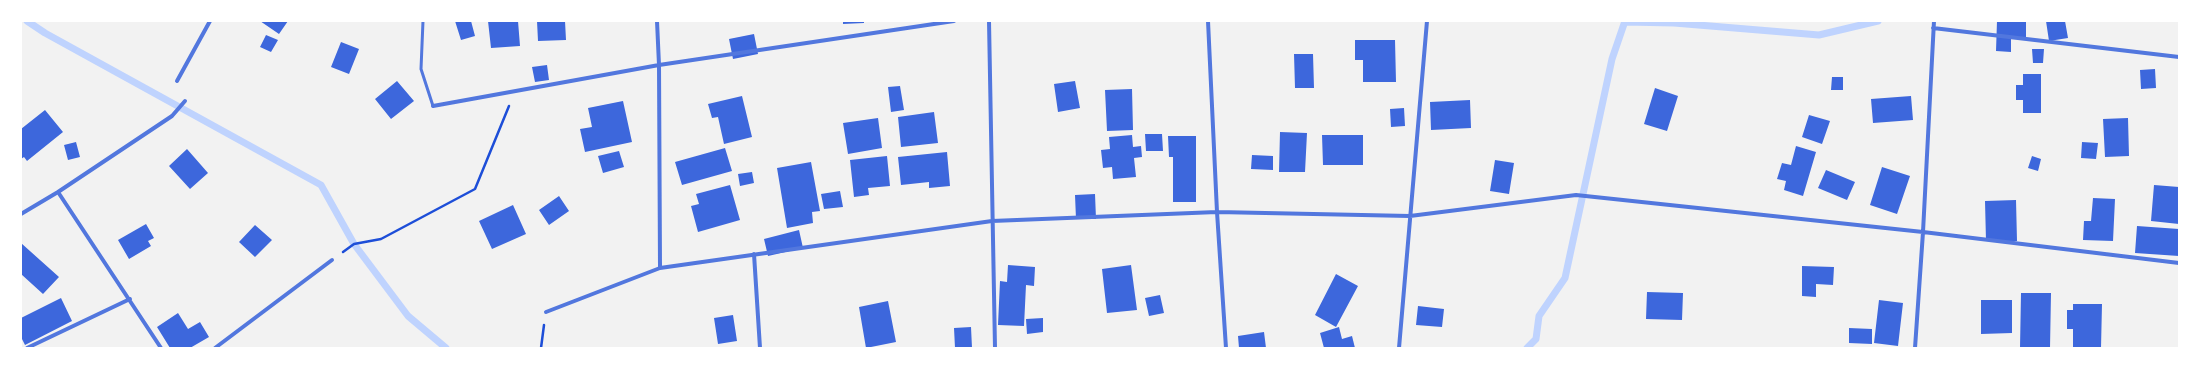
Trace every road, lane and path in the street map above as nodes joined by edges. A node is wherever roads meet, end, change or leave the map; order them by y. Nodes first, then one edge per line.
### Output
1 (210, 21) edge
2 (423, 21) edge
3 (657, 21) edge
4 (954, 21) edge
5 (989, 21) edge
6 (1208, 21) edge
7 (1427, 21) edge
8 (1934, 21) edge
9 (1934, 28) junction
10 (2179, 57) edge
11 (659, 65) junction
12 (177, 81) dead end
13 (516, 91) junction
14 (185, 101) dead end
15 (433, 106) joint
16 (58, 192) junction
17 (1217, 212) junction
18 (21, 214) edge
19 (1410, 216) junction
20 (992, 221) junction
21 (1923, 232) junction
22 (754, 254) junction
23 (332, 260) joint
24 (2179, 263) edge
25 (660, 268) junction
26 (130, 299) junction
27 (546, 312) joint
28 (27, 348) edge
29 (161, 348) edge
30 (215, 348) edge
31 (541, 348) edge
32 (760, 348) edge
33 (995, 348) edge
34 (1226, 348) edge
35 (1399, 348) edge
36 (1915, 348) edge

1 - 12 street
2 - 15 lane
3 - 11 street
4 - 11 street
5 - 20 street
6 - 17 street
7 - 19 street
8 - 9 street
9 - 10 street
9 - 21 street
11 - 13 street
11 - 25 street
13 - 15 street
13 - 23 path
14 - 16 street
16 - 18 street
16 - 26 street
17 - 19 street
17 - 20 street
17 - 34 street
19 - 21 street
19 - 35 street
20 - 22 street
20 - 33 street
21 - 24 street
21 - 36 street
22 - 25 street
22 - 32 street
23 - 30 street
25 - 27 street
26 - 28 street
26 - 29 street
27 - 31 path

